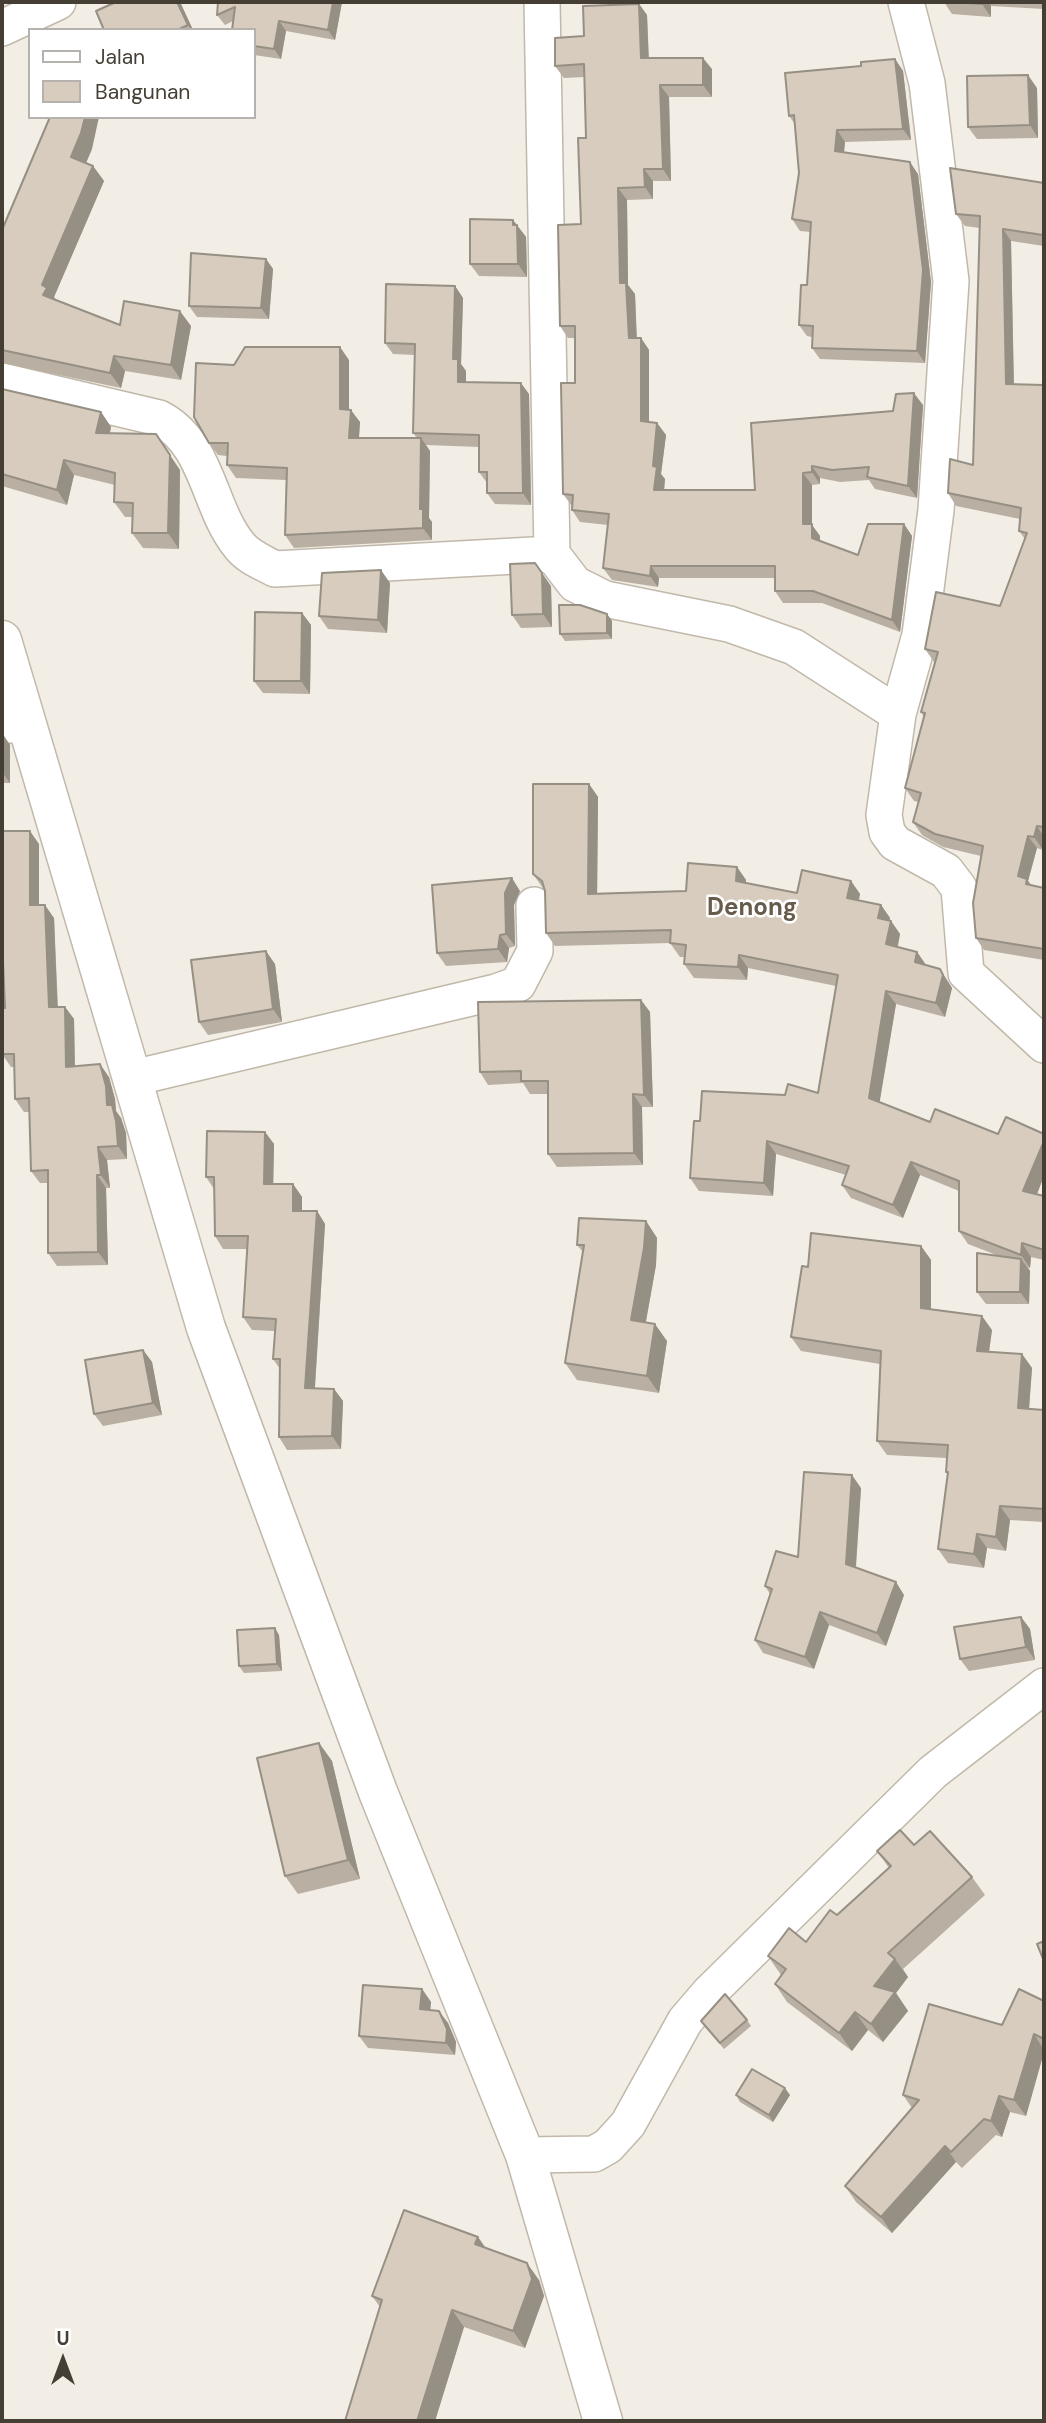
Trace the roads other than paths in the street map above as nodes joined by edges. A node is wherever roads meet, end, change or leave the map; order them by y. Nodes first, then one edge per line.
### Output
1 (58, 2) edge
2 (542, 2) edge
3 (906, 2) edge
4 (2, 28) edge
5 (2, 381) edge
6 (552, 554) junction
7 (2, 640) edge
8 (898, 714) junction
9 (14, 725) edge
10 (534, 905) dead end
11 (1044, 1045) edge
12 (132, 1078) junction
13 (1044, 1686) edge
14 (525, 2155) junction
15 (603, 2421) edge

1 - 4 street
2 - 6 street
3 - 8 street
5 - 6 street
6 - 8 street
7 - 9 street
8 - 11 street
9 - 12 street
10 - 12 street
12 - 14 street
13 - 14 street
14 - 15 street

